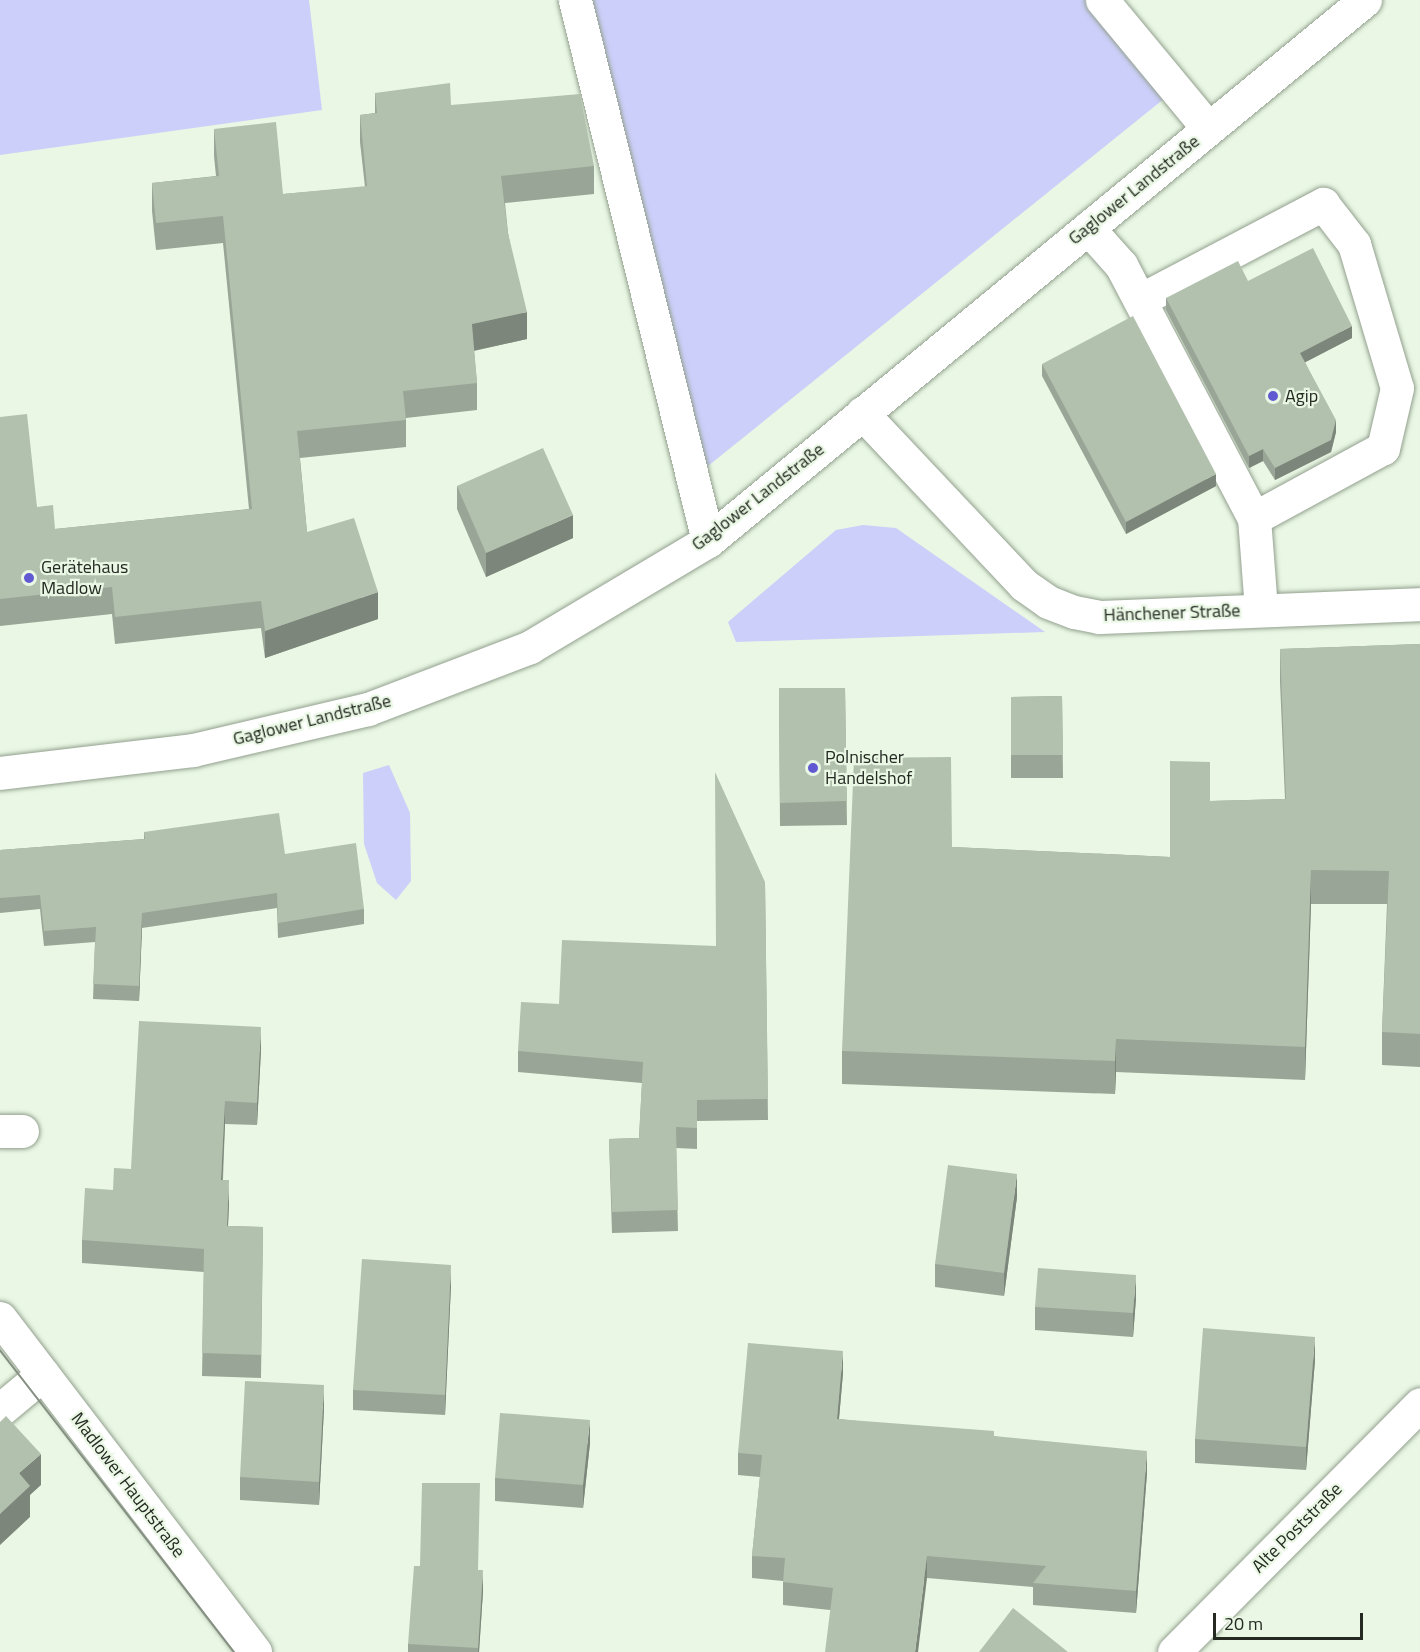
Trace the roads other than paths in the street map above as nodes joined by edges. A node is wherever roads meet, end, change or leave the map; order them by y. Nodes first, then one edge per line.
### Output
1 (575, 0) edge
2 (1102, 0) edge
3 (1365, 0) edge
4 (1209, 128) junction
5 (1088, 228) junction
6 (1140, 300) junction
7 (862, 413) junction
8 (1254, 518) junction
9 (708, 541) junction
10 (1420, 604) edge
11 (1261, 610) junction
12 (0, 773) edge
13 (0, 1318) edge
14 (43, 1374) junction
15 (1420, 1404) edge
16 (0, 1410) edge
17 (255, 1652) edge
18 (1174, 1652) edge

1 - 9 main road
2 - 4 main road
3 - 4 main road, Gaglower Landstraße
4 - 5 main road, Gaglower Landstraße
5 - 6 main road
5 - 7 main road, Gaglower Landstraße
6 - 8 main road
6 - 8 main road
7 - 9 main road, Gaglower Landstraße
7 - 11 main road, Hänchener Straße
8 - 11 main road
9 - 12 main road, Gaglower Landstraße
10 - 11 main road, Hänchener Straße
13 - 14 main road, Madlower Hauptstraße
14 - 16 main road
14 - 17 main road, Madlower Hauptstraße
15 - 18 main road, Alte Poststraße

